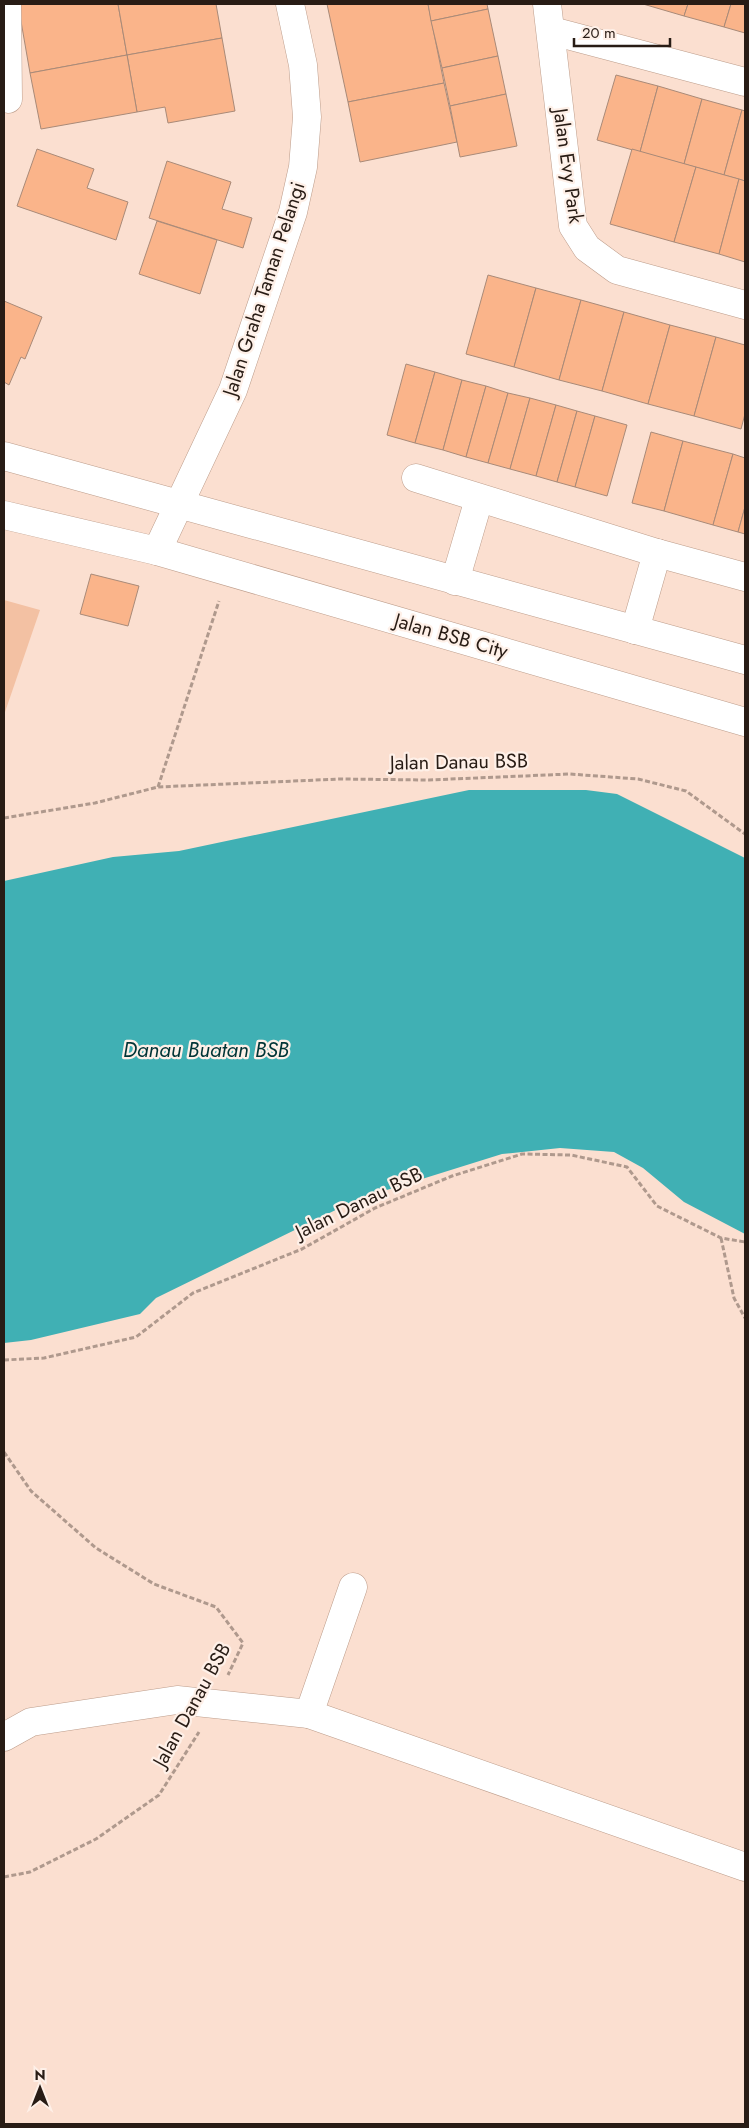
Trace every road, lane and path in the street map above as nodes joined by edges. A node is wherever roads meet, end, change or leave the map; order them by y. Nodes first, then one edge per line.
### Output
1 (7, 4) edge
2 (290, 4) edge
3 (548, 4) edge
4 (552, 31) junction
5 (745, 82) edge
6 (5, 103) edge
7 (745, 305) edge
8 (4, 456) edge
9 (416, 478) dead end
10 (479, 499) junction
11 (178, 505) junction
12 (4, 515) edge
13 (157, 551) junction
14 (657, 553) junction
15 (229, 572) junction
16 (745, 577) edge
17 (455, 580) junction
18 (635, 630) junction
19 (745, 660) edge
20 (745, 722) edge
21 (158, 787) junction
22 (4, 818) edge
23 (745, 834) edge
24 (721, 1238) junction
25 (745, 1242) edge
26 (745, 1318) edge
27 (4, 1360) edge
28 (4, 1452) edge
29 (353, 1588) dead end
30 (214, 1704) junction
31 (309, 1714) junction
32 (4, 1737) edge
33 (745, 1867) edge
34 (4, 1876) edge

1 - 6 street
2 - 11 street, Jalan Graha Taman Pelangi
3 - 4 street, Jalan Evy Park
4 - 5 street
4 - 7 street, Jalan Evy Park
8 - 11 street
9 - 10 street
10 - 14 street
10 - 17 street
11 - 13 street
11 - 17 street
12 - 13 street, Jalan BSB City
13 - 15 street, Jalan BSB City
14 - 16 street
14 - 18 street
15 - 20 street, Jalan BSB City
15 - 21 path
17 - 18 street
18 - 19 street
21 - 22 path, Jalan Danau BSB
21 - 23 path, Jalan Danau BSB
24 - 25 path, Jalan Danau BSB
24 - 26 path
24 - 27 path, Jalan Danau BSB
28 - 30 path, Jalan Danau BSB
29 - 31 street
30 - 31 street
30 - 32 street
30 - 34 path, Jalan Danau BSB
31 - 33 street

